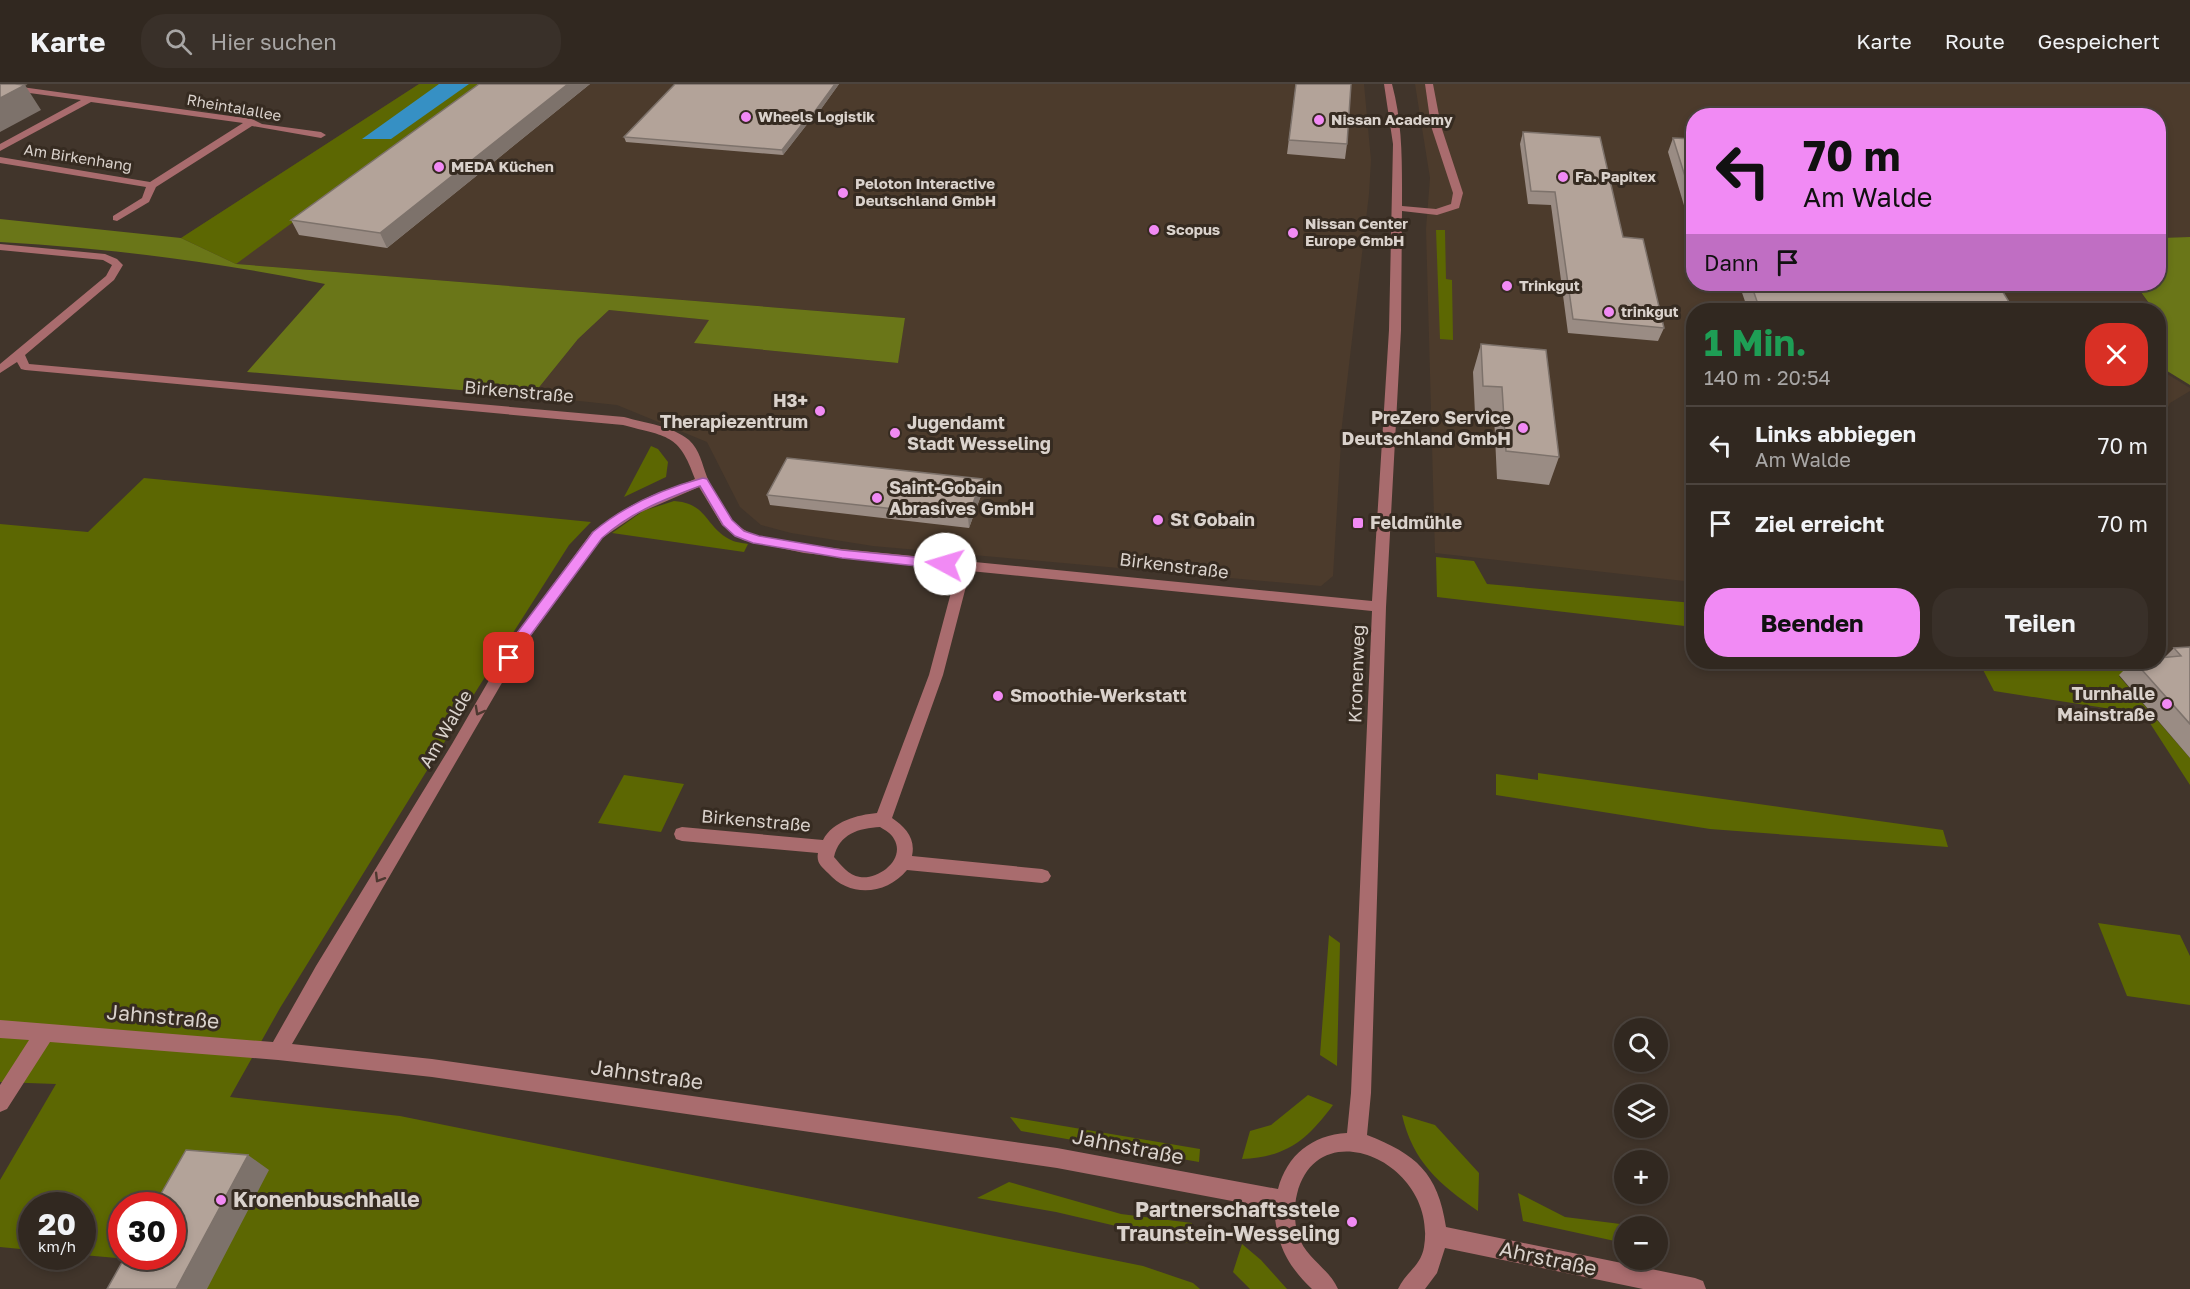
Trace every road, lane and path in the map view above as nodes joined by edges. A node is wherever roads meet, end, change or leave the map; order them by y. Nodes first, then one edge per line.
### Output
1 (1388, 84) edge
2 (1429, 84) edge
3 (0, 86) edge
4 (89, 99) junction
5 (252, 122) junction
6 (321, 135) dead end
7 (0, 148) edge
8 (0, 160) edge
9 (152, 185) junction
10 (1397, 208) junction
11 (117, 218) dead end
12 (0, 247) edge
13 (20, 355) junction
14 (0, 370) edge
15 (703, 481) junction
16 (965, 566) junction
17 (1379, 607) junction
18 (883, 820) junction
19 (682, 834) dead end
20 (826, 848) junction
21 (903, 862) junction
22 (1042, 876) dead end
23 (0, 1029) edge
24 (46, 1031) junction
25 (278, 1052) junction
26 (0, 1102) edge
27 (1356, 1142) junction
28 (1282, 1200) junction
29 (1437, 1236) junction
30 (1327, 1289) edge
31 (1409, 1289) edge
32 (1695, 1289) edge

1 - 10 street, Kronenweg
2 - 10 street
3 - 4 street, Rheintalallee
4 - 5 street, Rheintalallee
4 - 7 street, Am Birkenhang
5 - 6 street, Rheintalallee
5 - 9 street, Am Birkenhang
8 - 9 street, Am Birkenhang
9 - 11 street, Am Birkenhang
10 - 17 street, Kronenweg
12 - 13 street
13 - 14 street
13 - 15 street, Birkenstraße
15 - 16 street, Birkenstraße
15 -> 25 street, Am Walde
16 - 17 street, Birkenstraße
16 - 18 street
17 - 27 street, Kronenweg
18 - 20 street, Birkenstraße
18 - 21 street
19 - 20 street, Birkenstraße
20 - 21 street, Birkenstraße
21 - 22 street
23 - 24 street, Jahnstraße
24 - 25 street, Jahnstraße
24 - 26 street
25 - 28 street, Jahnstraße
27 - 28 street
27 - 29 street
28 - 30 street
29 - 31 street
29 - 32 street, Ahrstraße

